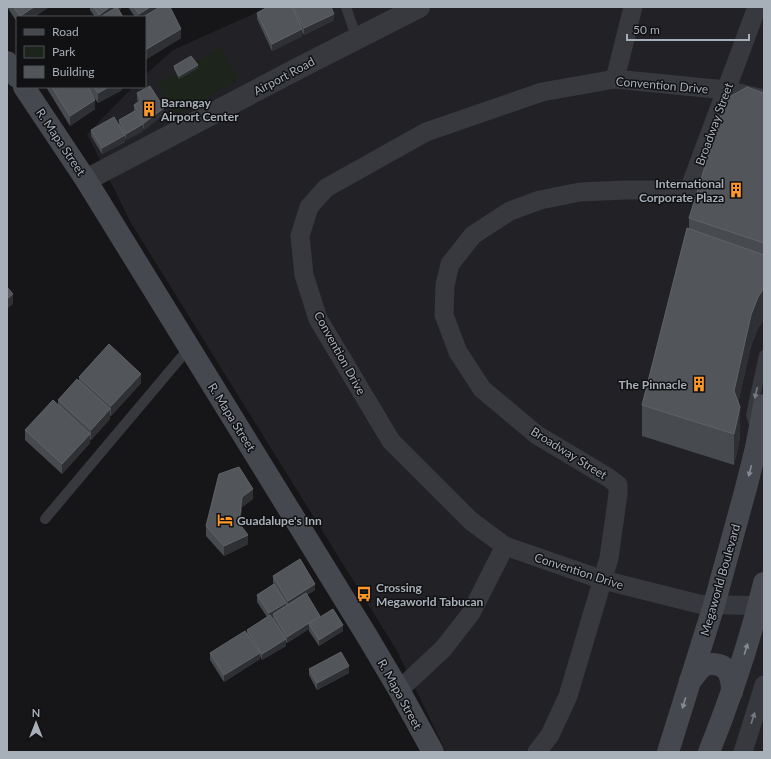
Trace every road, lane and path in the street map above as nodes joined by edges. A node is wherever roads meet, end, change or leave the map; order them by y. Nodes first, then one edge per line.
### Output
1 (346, 7) edge
2 (419, 7) edge
3 (633, 7) edge
4 (757, 7) edge
5 (357, 39) junction
6 (7, 62) edge
7 (16, 76) edge
8 (615, 79) junction
9 (25, 88) edge
10 (726, 90) junction
11 (764, 99) edge
12 (86, 180) junction
13 (189, 348) junction
14 (764, 355) edge
15 (764, 405) edge
16 (761, 441) edge
17 (44, 519) dead end
18 (505, 546) junction
19 (603, 580) junction
20 (764, 583) edge
21 (714, 605) junction
22 (761, 606) edge
23 (690, 681) junction
24 (764, 685) edge
25 (399, 690) junction
26 (732, 692) junction
27 (433, 752) edge
28 (537, 752) edge
29 (668, 752) edge
30 (709, 752) edge
31 (743, 752) edge

1 - 5 lane
2 - 5 street, Airport Road
3 - 8 street
4 - 10 street, Broadway Street
5 - 12 street, Airport Road
6 - 7 main road
8 - 10 street, Convention Drive
8 - 18 street, Convention Drive
9 - 12 main road, R. Mapa Street
10 - 11 street, Convention Drive
10 - 19 street, Broadway Street
12 - 13 main road, R. Mapa Street
13 - 17 lane
13 - 25 main road, R. Mapa Street
14 -> 16 lane
15 - 16 main road, Megaworld Boulevard
16 -> 21 main road, Megaworld Boulevard
18 - 19 street, Convention Drive
18 - 25 street
19 - 21 street, Convention Drive
19 - 28 street, Broadway Street
20 - 22 main road
21 - 22 street, Convention Drive
21 - 23 main road, Megaworld Boulevard
26 -> 22 main road
23 - 26 main road
23 -> 29 main road, Megaworld Boulevard
31 -> 24 street
25 - 27 main road, R. Mapa Street
26 - 30 main road

